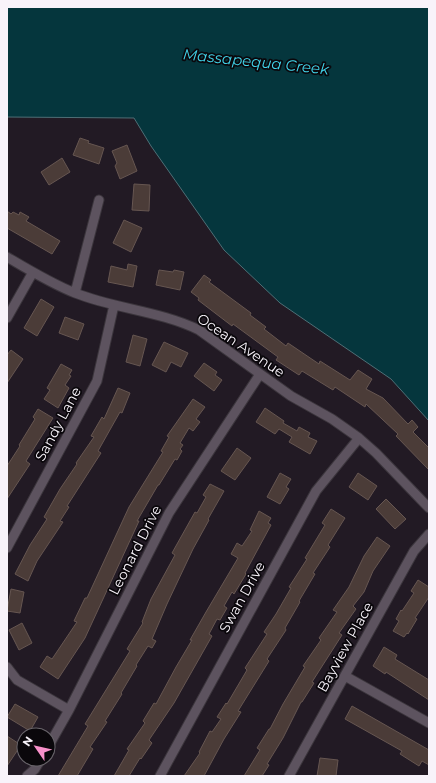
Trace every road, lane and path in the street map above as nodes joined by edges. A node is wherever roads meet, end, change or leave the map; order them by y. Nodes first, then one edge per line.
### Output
1 (99, 200) dead end
2 (7, 257) edge
3 (33, 272) junction
4 (75, 293) junction
5 (114, 305) junction
6 (7, 318) edge
7 (260, 374) junction
8 (359, 438) junction
9 (429, 508) edge
10 (429, 534) edge
11 (7, 548) edge
12 (7, 667) edge
13 (345, 676) junction
14 (69, 710) junction
15 (429, 723) edge
16 (56, 733) edge
17 (37, 767) edge
18 (27, 776) edge
19 (160, 776) edge
20 (289, 776) edge

1 - 4 street
2 - 3 street, Ocean Avenue
3 - 4 street, Ocean Avenue
3 - 6 street
4 - 5 street, Ocean Avenue
5 - 7 street, Ocean Avenue
5 - 11 street, Sandy Lane
7 - 8 street, Ocean Avenue
7 - 14 street, Leonard Drive
8 - 9 street, Ocean Avenue
8 - 19 street, Swan Drive
10 - 13 street, Bayview Place
12 - 14 street
13 - 15 street
13 - 20 street, Bayview Place
14 - 16 street, Leonard Drive
17 - 18 street

